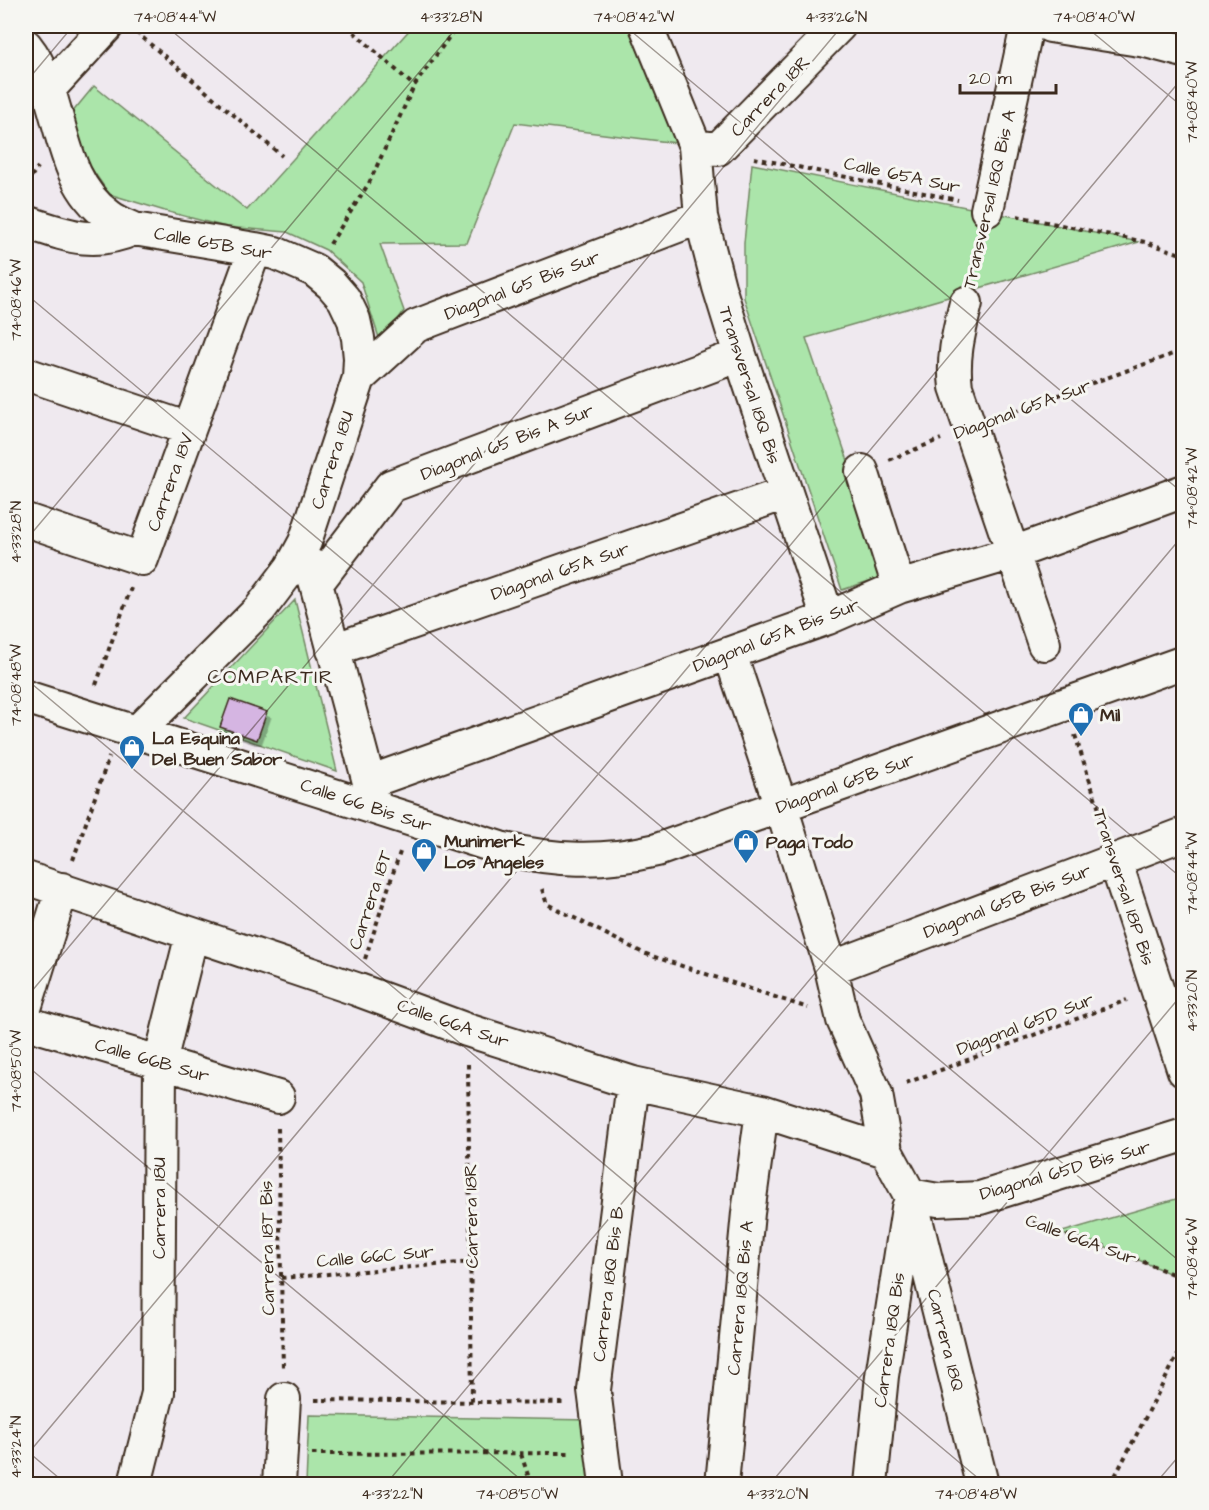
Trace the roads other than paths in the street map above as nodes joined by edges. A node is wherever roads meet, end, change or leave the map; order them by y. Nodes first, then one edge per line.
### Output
1 (107, 26) edge
2 (646, 26) edge
3 (839, 26) edge
4 (1027, 26) edge
5 (1050, 26) edge
6 (1144, 33) edge
7 (26, 46) edge
8 (1184, 51) edge
9 (48, 90) junction
10 (707, 148) junction
11 (987, 210) road end
12 (701, 217) junction
13 (26, 222) edge
14 (134, 229) junction
15 (255, 249) junction
16 (966, 303) road end
17 (740, 355) junction
18 (26, 374) edge
19 (359, 378) junction
20 (189, 429) junction
21 (862, 471) road end
22 (1184, 491) edge
23 (786, 493) junction
24 (26, 520) edge
25 (305, 542) junction
26 (1013, 553) junction
27 (316, 584) junction
28 (899, 587) junction
29 (828, 618) junction
30 (1044, 644) dead end
31 (333, 650) junction
32 (730, 654) junction
33 (1184, 662) edge
34 (26, 697) edge
35 (128, 730) junction
36 (372, 795) junction
37 (781, 806) junction
38 (1184, 834) edge
39 (500, 848) joint
40 (1115, 860) junction
41 (26, 878) edge
42 (62, 890) junction
43 (192, 934) junction
44 (831, 968) junction
45 (26, 1005) edge
46 (26, 1023) edge
47 (160, 1062) junction
48 (1184, 1071) edge
49 (633, 1083) junction
50 (278, 1097) road end
51 (762, 1111) junction
52 (1184, 1135) edge
53 (886, 1151) junction
54 (910, 1196) junction
55 (284, 1399) road end
56 (280, 1469) edge
57 (135, 1485) edge
58 (606, 1485) edge
59 (722, 1485) edge
60 (871, 1485) edge
61 (982, 1485) edge

1 - 9 street
2 - 10 street, Transversal 18Q Bis
3 - 10 street, Carrera 18R
4 - 11 street, Transversal 18Q Bis A
5 - 6 street
6 - 8 street
7 - 9 street
9 - 14 street
10 - 12 street, Transversal 18Q Bis
12 - 17 street, Transversal 18Q Bis
12 - 19 street, Diagonal 65 Bis Sur
13 - 14 street, Calle 65B Sur
14 - 15 street, Calle 65B Sur
15 - 19 street, Calle 65B Sur
15 - 20 street, Carrera 18V
16 - 26 street
17 - 23 street, Transversal 18Q Bis
17 - 27 street, Diagonal 65 Bis A Sur
18 - 20 street
19 - 25 street, Carrera 18U
20 - 24 street, Carrera 18V
21 - 28 street
22 - 26 street, Diagonal 65A Bis Sur
23 - 29 street, Transversal 18Q Bis
23 - 31 street, Diagonal 65A Sur
25 - 27 street
25 - 35 street
26 - 28 street, Diagonal 65A Bis Sur
26 - 30 street
27 - 31 street
28 - 29 street, Diagonal 65A Bis Sur
29 - 32 street, Diagonal 65A Bis Sur
31 - 36 street
32 - 36 street, Diagonal 65A Bis Sur
32 - 37 street
33 - 37 street, Diagonal 65B Sur
34 - 35 street, Calle 66 Bis Sur
35 - 36 street, Calle 66 Bis Sur
36 - 39 street, Calle 66 Bis Sur
37 - 39 street, Diagonal 65B Sur
37 - 44 street
38 - 40 street, Diagonal 65B Bis Sur
40 - 44 street, Diagonal 65B Bis Sur
40 - 48 street, Transversal 18P Bis
41 - 42 street, Calle 66A Sur
42 - 43 street, Calle 66A Sur
42 - 45 street
43 - 47 street, Carrera 18U
43 - 49 street, Calle 66A Sur
44 - 53 street
46 - 47 street, Calle 66B Sur
47 - 50 street, Calle 66B Sur
47 - 57 street, Carrera 18U
49 - 51 street, Calle 66A Sur
49 - 58 street, Carrera 18Q Bis B
51 - 53 street, Calle 66A Sur
51 - 59 street, Carrera 18Q Bis A
52 - 54 street, Diagonal 65D Bis Sur
53 - 54 street
54 - 60 street, Carrera 18Q Bis
54 - 61 street, Carrera 18Q
55 - 56 street

